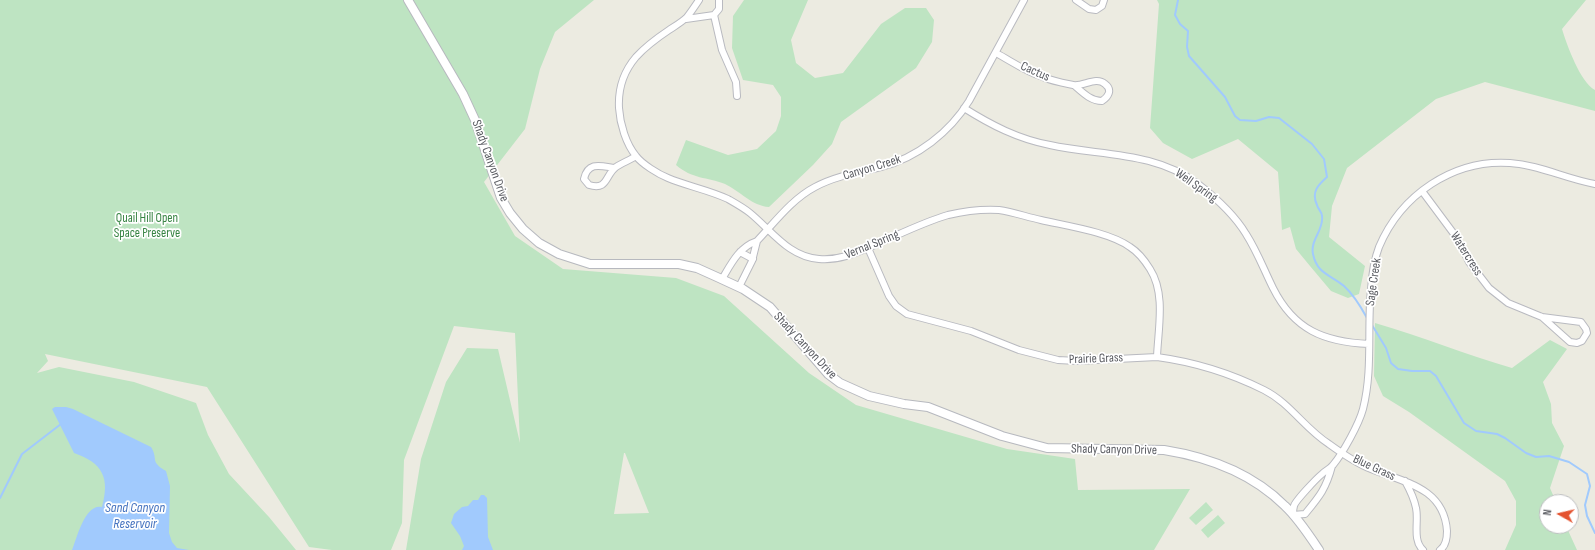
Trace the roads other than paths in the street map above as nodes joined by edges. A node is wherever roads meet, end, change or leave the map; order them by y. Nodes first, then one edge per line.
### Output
1 (408, 0) edge
2 (699, 0) edge
3 (719, 0) edge
4 (1024, 0) edge
5 (1076, 0) edge
6 (1104, 0) edge
7 (714, 14) junction
8 (686, 19) junction
9 (996, 53) junction
10 (1075, 86) junction
11 (737, 96) dead end
12 (964, 108) junction
13 (636, 156) junction
14 (614, 168) junction
15 (1595, 184) edge
16 (1422, 191) junction
17 (768, 230) junction
18 (757, 241) junction
19 (868, 248) junction
20 (740, 252) junction
21 (753, 259) junction
22 (722, 279) junction
23 (739, 287) junction
24 (1542, 317) junction
25 (1368, 344) junction
26 (1157, 357) junction
27 (1343, 453) junction
28 (1332, 466) junction
29 (1405, 481) junction
30 (1311, 486) junction
31 (1322, 494) junction
32 (1293, 515) junction
33 (1319, 550) edge
34 (1423, 550) edge
35 (1440, 550) edge

1 - 22 street, Shady Canyon Drive
2 - 8 street, Vernal Spring
3 - 7 street
4 - 9 street, Canyon Creek
5 - 6 street
7 - 8 street, Vernal Spring
7 - 11 street
8 - 13 street, Vernal Spring
9 - 10 street, Cactus
9 - 12 street, Canyon Creek
10 - 10 street, Cactus
12 - 17 street, Canyon Creek
12 - 25 street, Well Spring
13 - 14 street
13 - 17 street, Vernal Spring
14 - 14 street
15 - 16 street, Sage Creek
16 - 24 street, Watercress
16 - 25 street, Sage Creek
17 - 18 street, Canyon Creek
17 - 19 street, Vernal Spring
18 - 20 street, Canyon Creek
18 - 21 street
19 - 26 street, Prairie Grass
19 - 26 street, Vernal Spring
20 - 21 street
20 - 22 street, Canyon Creek
21 - 23 street
22 - 23 street, Shady Canyon Drive
23 - 32 street, Shady Canyon Drive
24 - 24 street, Watercress
25 - 27 street, Sage Creek
26 - 27 street, Prairie Grass
27 - 28 street, Sage Creek
27 - 29 street, Blue Grass
28 - 30 street, Sage Creek
28 - 31 street, Sage Creek
29 - 34 street, Blue Grass
29 - 35 street, Blue Grass
30 - 31 street
30 - 32 street, Sage Creek
31 - 32 street, Sage Creek
32 - 33 street, Shady Canyon Drive

